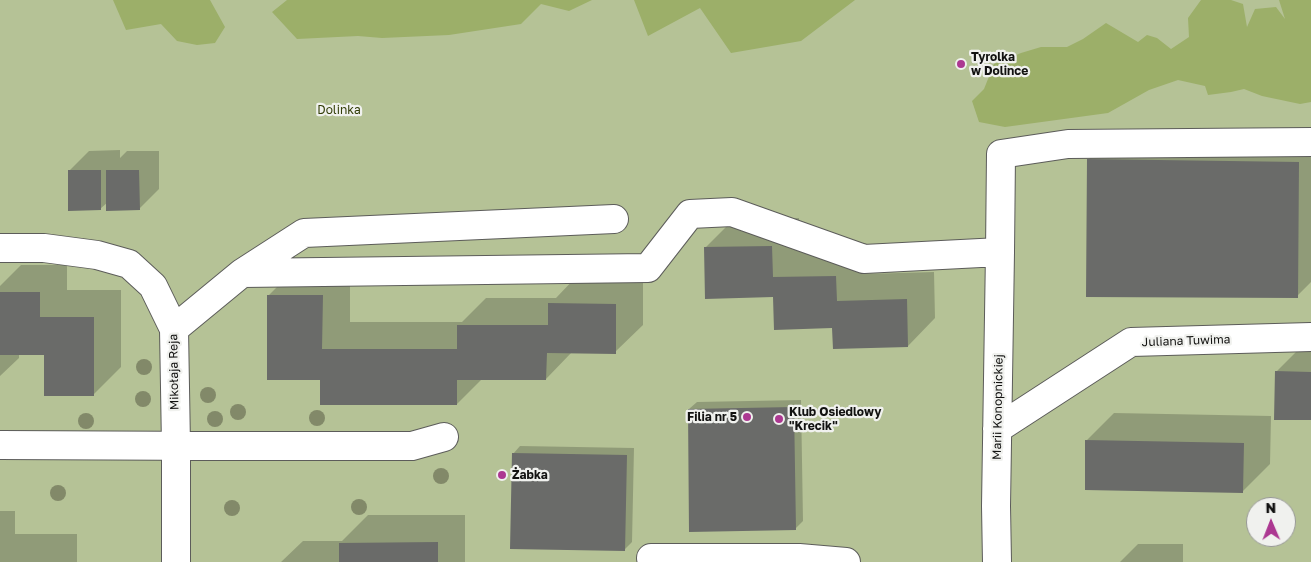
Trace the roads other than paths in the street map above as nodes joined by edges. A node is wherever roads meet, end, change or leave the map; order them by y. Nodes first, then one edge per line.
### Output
1 (1311, 142) edge
2 (614, 219) dead end
3 (0, 248) edge
4 (1000, 252) junction
5 (242, 273) junction
6 (174, 329) junction
7 (1311, 337) edge
8 (997, 430) junction
9 (444, 438) dead end
10 (0, 445) edge
11 (176, 446) junction
12 (651, 558) dead end
13 (176, 562) edge
14 (846, 562) edge
15 (997, 562) edge

1 - 4 street, Marii Konopnickiej
2 - 5 street
3 - 6 street, Mikołaja Reja
4 - 5 street
4 - 8 street, Marii Konopnickiej
5 - 6 street
6 - 11 street, Mikołaja Reja
7 - 8 street, Juliana Tuwima
8 - 15 street, Marii Konopnickiej
9 - 11 street
10 - 11 street
11 - 13 street, Mikołaja Reja
12 - 14 street

